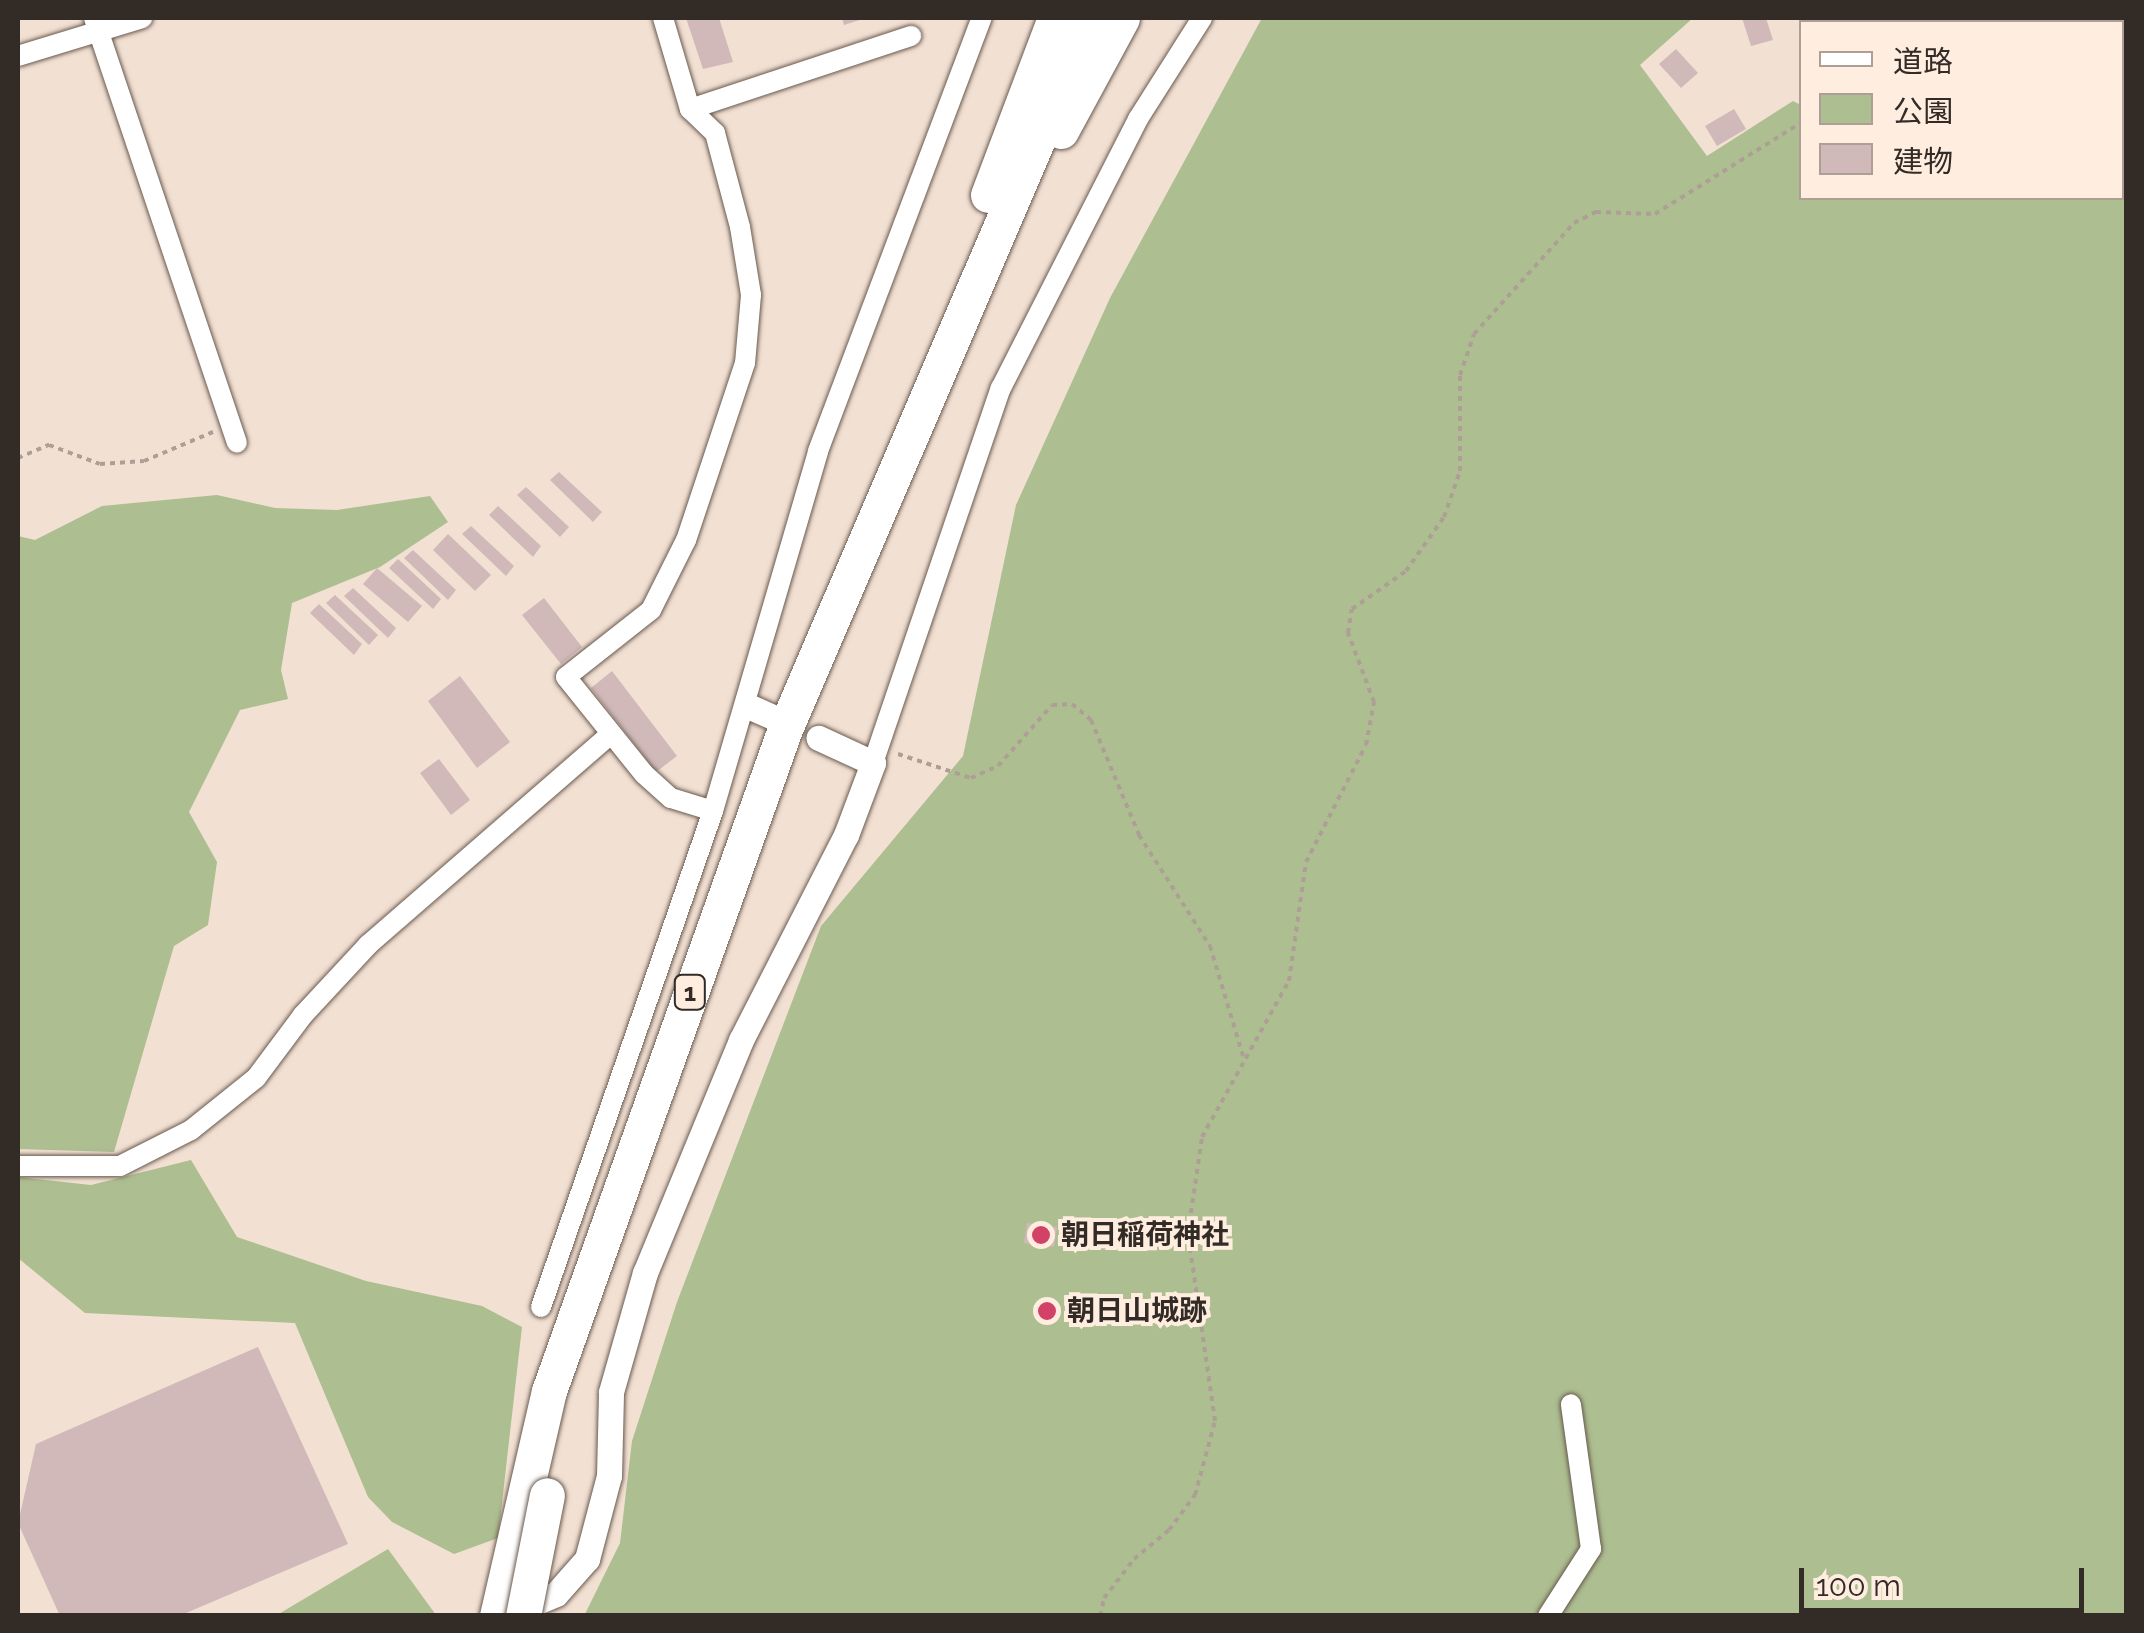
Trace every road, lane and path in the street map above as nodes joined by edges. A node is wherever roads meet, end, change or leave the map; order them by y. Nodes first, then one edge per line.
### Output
1 (142, 18) edge
2 (663, 18) edge
3 (982, 18) edge
4 (1054, 18) edge
5 (1090, 18) edge
6 (1112, 18) edge
7 (1122, 18) edge
8 (1202, 18) edge
9 (96, 24) edge
10 (910, 36) dead end
11 (18, 56) edge
12 (690, 109) junction
13 (1799, 124) edge
14 (1060, 133) junction
15 (235, 436) joint
16 (18, 458) edge
17 (880, 508) junction
18 (748, 706) junction
19 (775, 718) dead end
20 (612, 734) junction
21 (819, 738) dead end
22 (877, 755) junction
23 (712, 811) junction
24 (1243, 1056) junction
25 (18, 1166) edge
26 (541, 1307) dead end
27 (1570, 1404) dead end
28 (536, 1491) junction
29 (497, 1616) edge
30 (507, 1616) edge
31 (523, 1616) edge
32 (1100, 1616) edge
33 (1548, 1616) edge

1 - 9 street
2 - 12 street
3 - 18 street
4 - 17 highway
5 - 17 highway, 1
6 - 14 highway
7 - 14 highway
8 - 22 street
9 - 11 street
9 - 15 street
10 - 12 street
12 - 20 street
13 - 24 path
14 - 28 highway
15 - 16 path
17 - 28 highway, 1
18 - 19 street
18 - 23 street
20 - 23 street
20 - 25 street
21 - 22 street
22 - 24 path
22 - 30 street
23 - 26 street
24 - 32 path
27 - 33 street
28 - 29 highway, 1
28 - 31 highway, bridge

